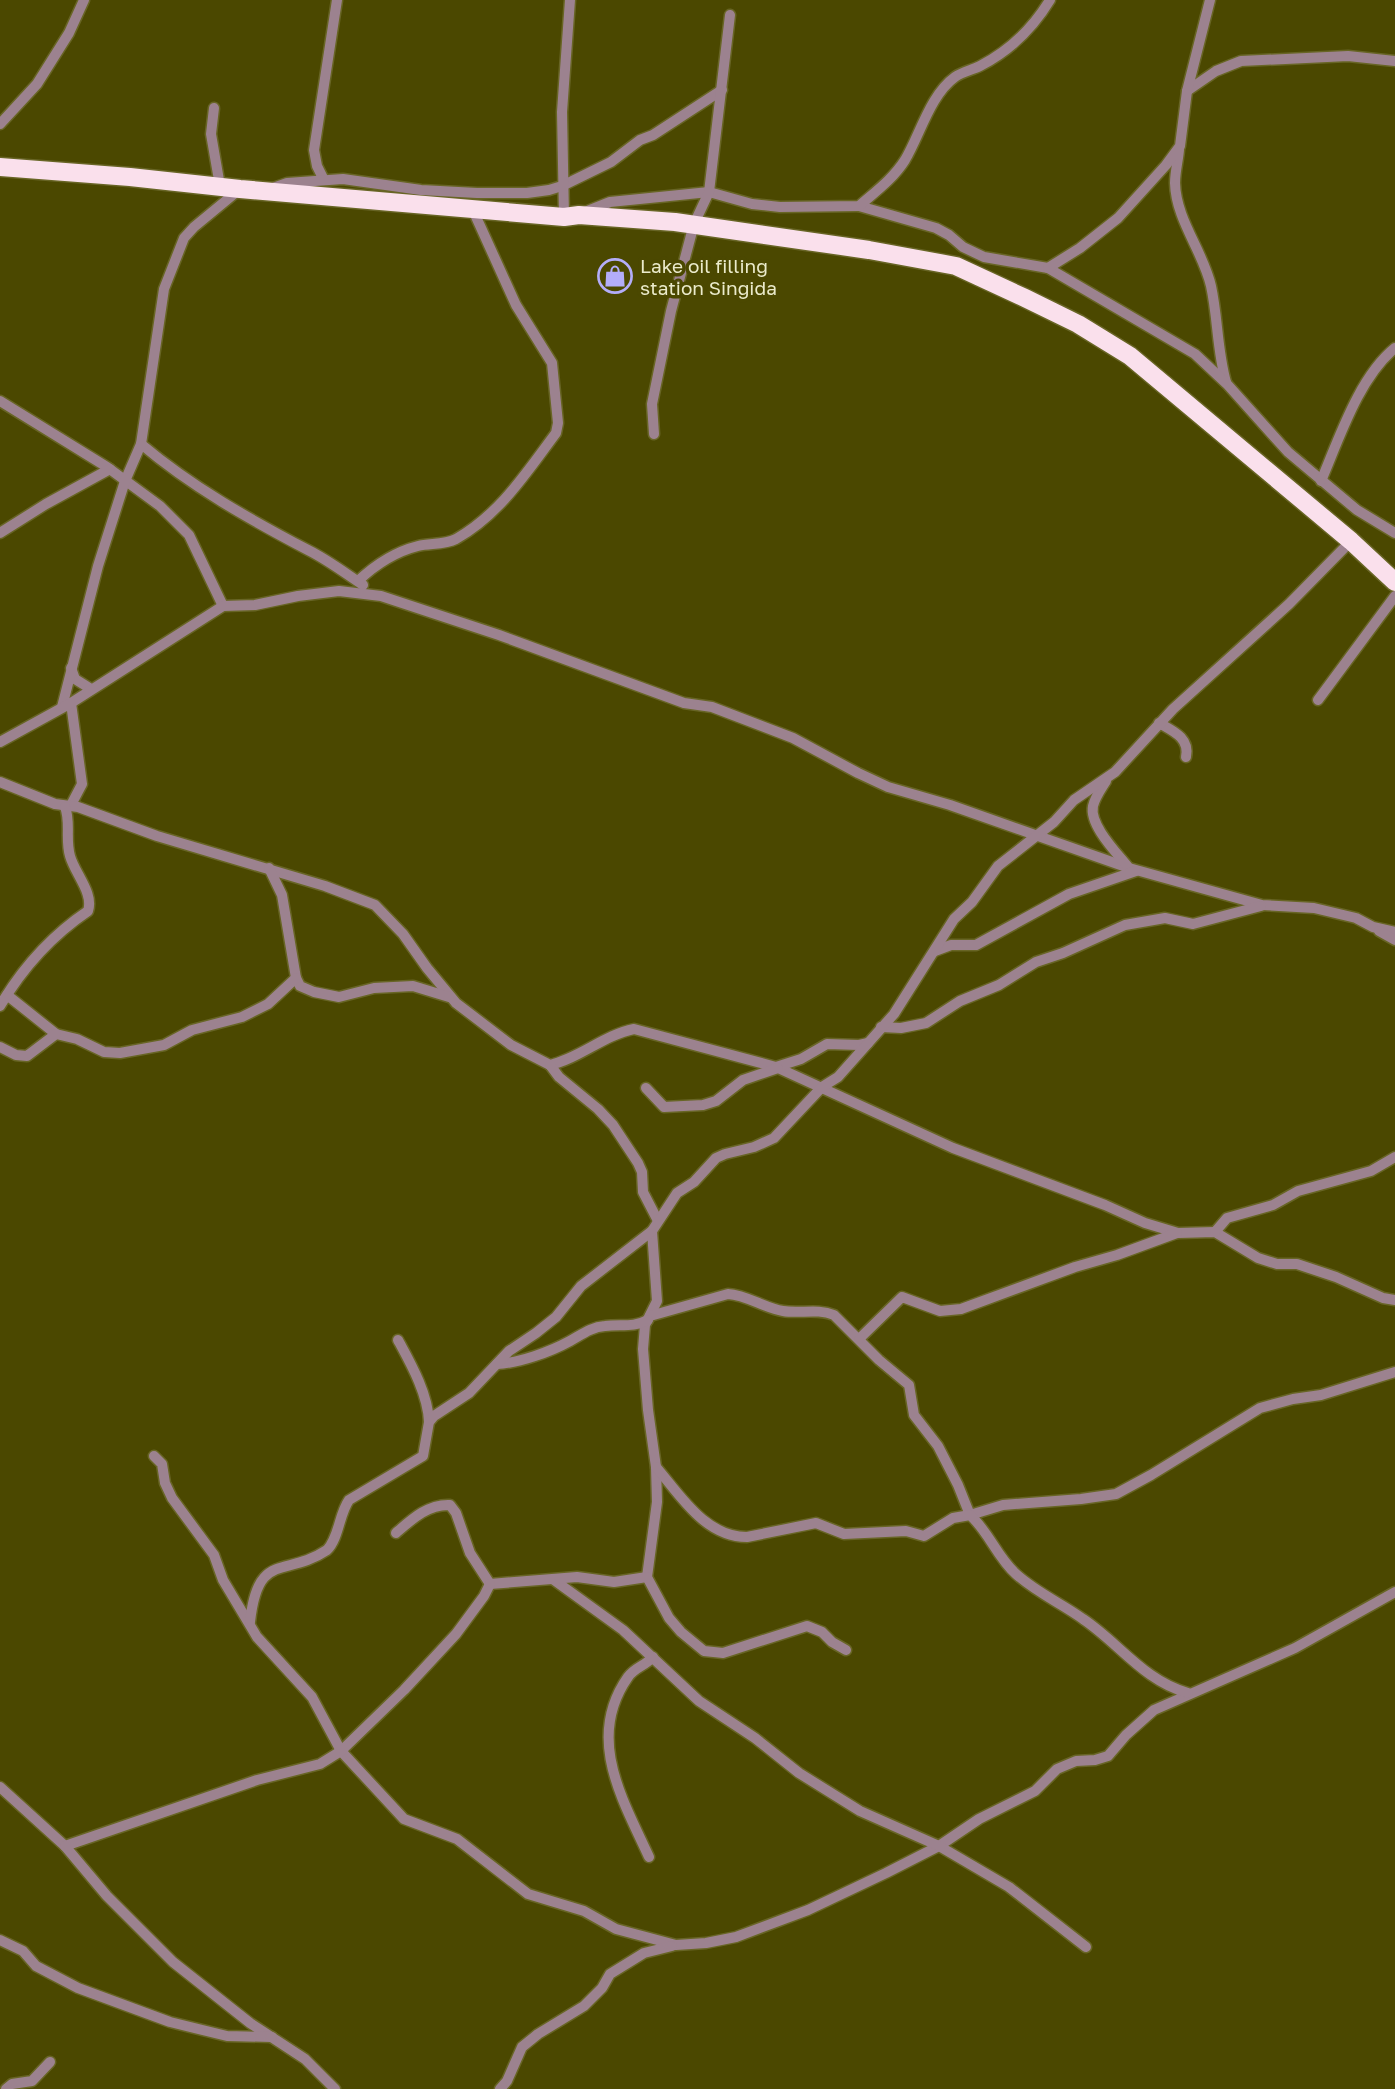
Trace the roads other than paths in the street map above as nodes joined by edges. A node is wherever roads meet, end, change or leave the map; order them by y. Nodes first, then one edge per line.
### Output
1 (84, 0) edge
2 (337, 0) edge
3 (570, 0) edge
4 (1050, 0) edge
5 (1210, 0) edge
6 (730, 15) dead end
7 (1395, 61) edge
8 (722, 90) junction
9 (1187, 91) junction
10 (214, 108) dead end
11 (0, 124) edge
12 (1180, 146) junction
13 (0, 167) edge
14 (324, 180) junction
15 (220, 186) junction
16 (562, 187) junction
17 (240, 189) junction
18 (267, 191) junction
19 (709, 191) junction
20 (859, 206) junction
21 (472, 208) junction
22 (572, 216) junction
23 (694, 225) junction
24 (1048, 268) junction
25 (1395, 348) edge
26 (1227, 384) junction
27 (0, 401) edge
28 (654, 434) dead end
29 (141, 444) junction
30 (110, 469) junction
31 (125, 481) junction
32 (1321, 481) junction
33 (0, 533) edge
34 (1395, 533) edge
35 (1351, 541) junction
36 (358, 581) junction
37 (1395, 582) edge
38 (382, 596) junction
39 (1395, 596) edge
40 (223, 606) junction
41 (71, 668) junction
42 (90, 689) junction
43 (1318, 700) dead end
44 (66, 705) junction
45 (1159, 723) junction
46 (0, 742) edge
47 (1186, 757) dead end
48 (1108, 778) junction
49 (0, 782) edge
50 (68, 806) junction
51 (1038, 835) junction
52 (269, 868) junction
53 (1133, 869) junction
54 (1262, 905) junction
55 (1373, 927) junction
56 (1395, 932) edge
57 (1395, 940) edge
58 (935, 952) junction
59 (296, 978) junction
60 (7, 995) junction
61 (450, 997) junction
62 (0, 1006) edge
63 (881, 1027) junction
64 (56, 1034) junction
65 (868, 1043) junction
66 (0, 1047) edge
67 (550, 1065) junction
68 (778, 1068) junction
69 (844, 1071) junction
70 (822, 1087) junction
71 (646, 1088) dead end
72 (844, 1098) junction
73 (1395, 1157) edge
74 (657, 1219) junction
75 (652, 1231) junction
76 (1178, 1233) junction
77 (1215, 1233) junction
78 (1395, 1300) edge
79 (649, 1318) junction
80 (859, 1339) junction
81 (398, 1340) dead end
82 (497, 1364) junction
83 (1395, 1372) edge
84 (429, 1422) junction
85 (153, 1456) dead end
86 (656, 1467) junction
87 (970, 1515) junction
88 (396, 1532) dead end
89 (647, 1577) junction
90 (554, 1580) junction
91 (490, 1584) junction
92 (1395, 1592) edge
93 (250, 1622) junction
94 (846, 1650) dead end
95 (653, 1657) junction
96 (1188, 1693) junction
97 (341, 1751) junction
98 (0, 1787) edge
99 (65, 1846) junction
100 (939, 1846) junction
101 (649, 1857) dead end
102 (0, 1940) edge
103 (676, 1945) junction
104 (1086, 1947) dead end
105 (272, 2037) junction
106 (50, 2062) dead end
107 (6, 2089) edge
108 (335, 2089) edge
109 (500, 2089) edge

1 - 11 street
2 - 14 street
3 - 16 street
4 - 20 street
5 - 9 street
6 - 8 street
7 - 9 street
8 - 16 street
8 - 19 street
9 - 12 street
10 - 15 street
12 - 24 street
12 - 26 street
13 - 15 highway
14 - 16 street
14 - 18 street
15 - 17 highway
16 - 22 street
17 - 18 highway
17 - 29 street
18 - 21 highway
19 - 20 street
19 - 22 street
19 - 23 street
20 - 24 street
21 - 22 highway
21 - 36 street
22 - 23 highway
23 - 28 street
23 - 35 highway
24 - 26 street
25 - 32 street
26 - 32 street
27 - 30 street
29 - 31 street
29 - 36 street
30 - 31 street
30 - 33 street
31 - 40 street
31 - 41 street
32 - 34 street
35 - 37 highway
35 - 45 street
36 - 38 street
38 - 40 street
38 - 51 street
39 - 43 street
40 - 42 street
41 - 42 street
41 - 44 street
42 - 44 street
44 - 46 street
44 - 50 street
45 - 47 street
45 - 48 street
48 - 51 street
48 - 53 street
49 - 50 street
50 - 52 street
50 - 60 street
51 - 53 street
51 - 58 street
52 - 59 street
52 - 61 street
53 - 54 street
53 - 58 street
54 - 55 street
54 - 63 street
55 - 56 street
55 - 57 street
58 - 63 street
59 - 61 street
59 - 64 street
60 - 62 street
60 - 64 street
61 - 67 street
63 - 65 street
64 - 66 street
65 - 68 street
65 - 69 street
67 - 68 street
67 - 74 street
68 - 70 street
68 - 71 street
69 - 70 street
69 - 72 street
70 - 72 street
70 - 74 street
72 - 76 street
73 - 77 street
74 - 75 street
75 - 79 street
75 - 82 street
76 - 77 street
76 - 80 street
77 - 78 street
79 - 80 street
79 - 82 street
79 - 86 street
80 - 87 street
81 - 84 street
82 - 84 street
83 - 87 street
84 - 93 street
85 - 93 street
86 - 87 street
86 - 89 street
87 - 96 street
88 - 91 street
89 - 90 street
89 - 94 street
90 - 91 street
90 - 95 street
91 - 97 street
92 - 96 street
93 - 97 street
95 - 100 street
95 - 101 street
96 - 100 street
97 - 99 street
97 - 103 street
98 - 99 street
99 - 105 street
100 - 103 street
100 - 104 street
102 - 105 street
103 - 109 street
105 - 108 street
106 - 107 street

